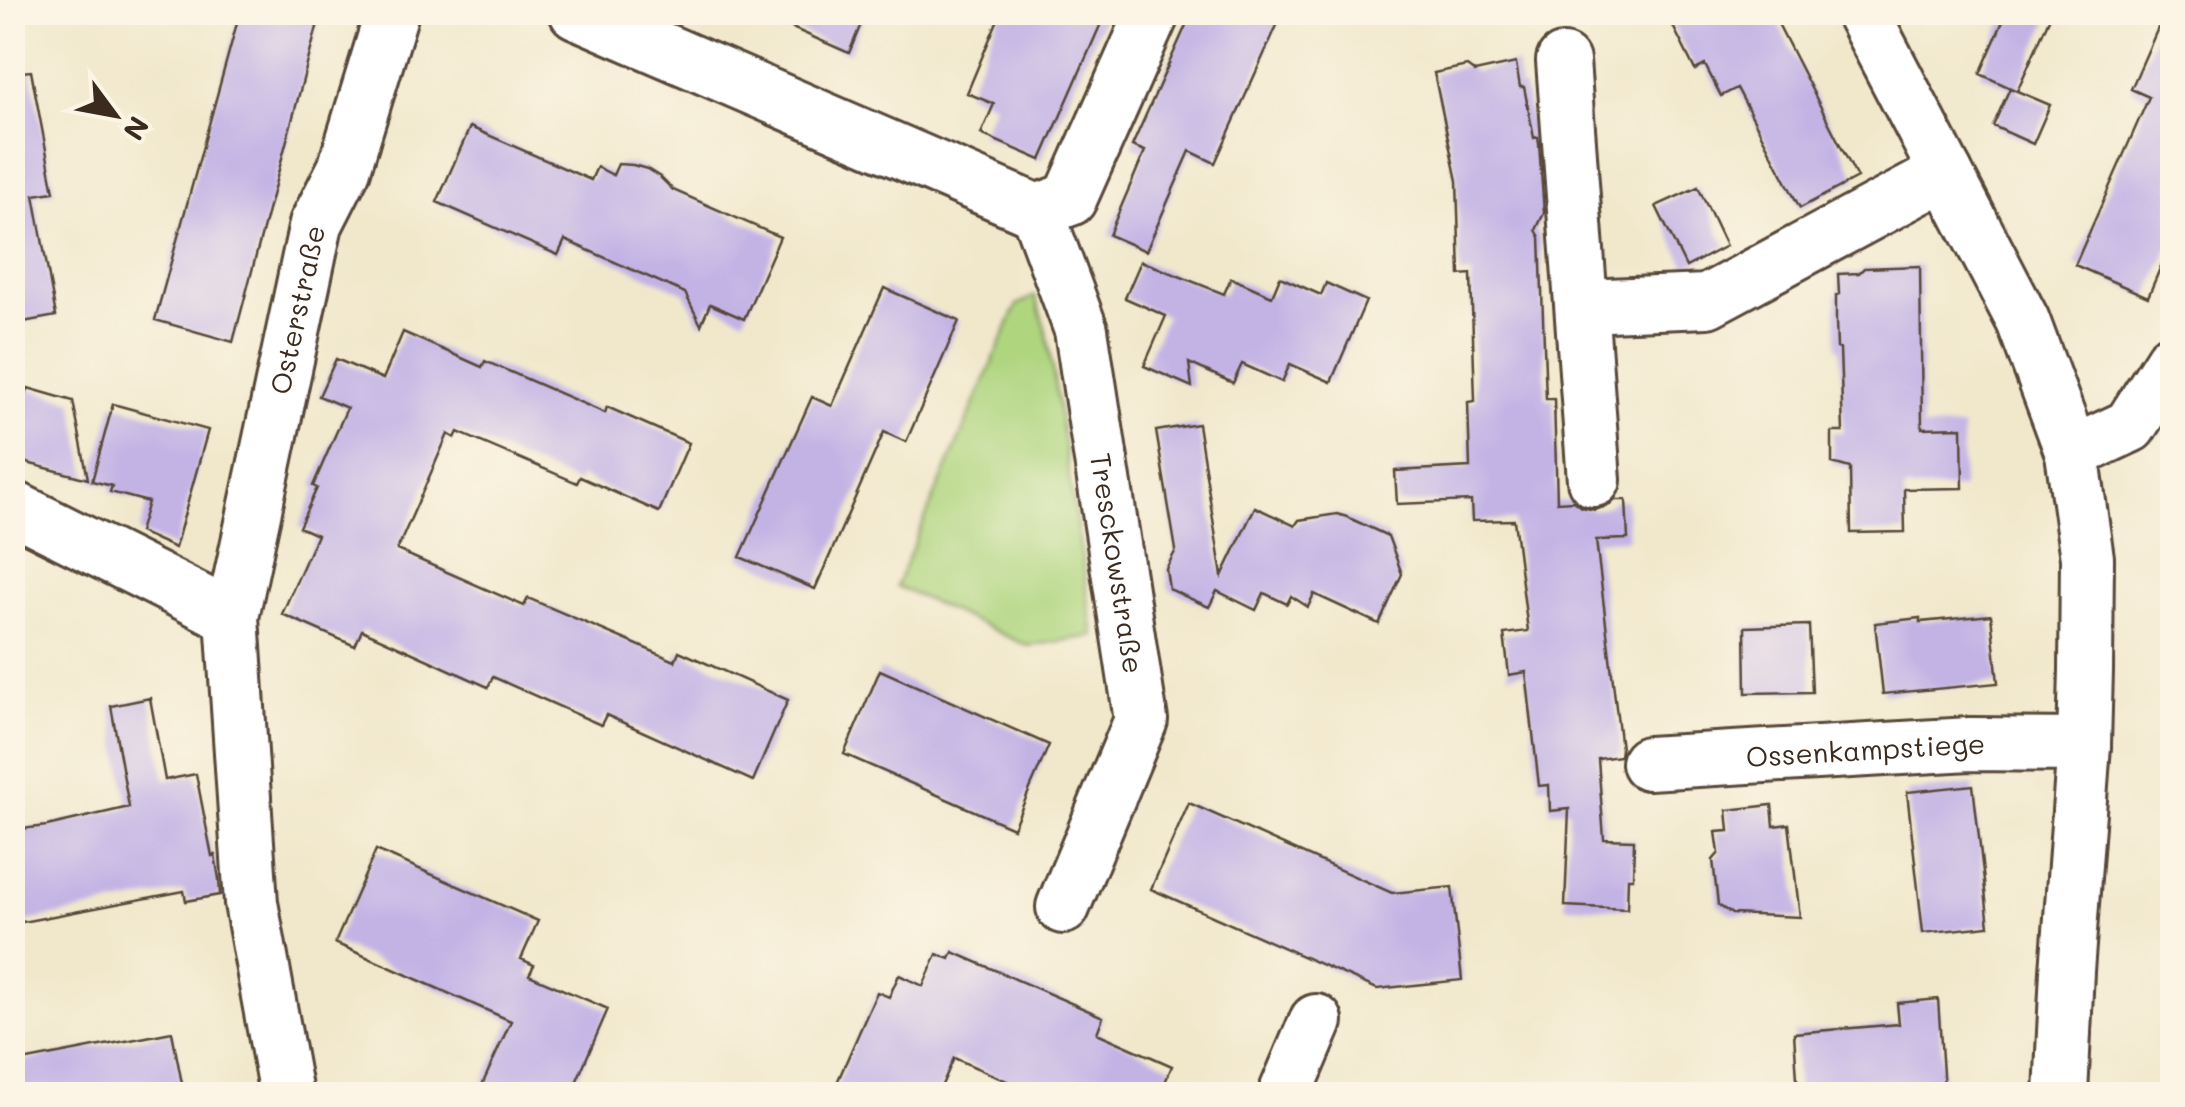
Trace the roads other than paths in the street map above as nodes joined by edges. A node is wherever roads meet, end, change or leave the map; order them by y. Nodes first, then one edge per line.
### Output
1 (392, 12) edge
2 (576, 12) edge
3 (1153, 12) edge
4 (1862, 12) edge
5 (1563, 61) dead end
6 (1946, 173) junction
7 (1037, 211) junction
8 (1582, 306) junction
9 (2172, 360) edge
10 (2072, 453) junction
11 (1594, 480) dead end
12 (12, 508) edge
13 (232, 618) junction
14 (2084, 745) junction
15 (1648, 763) dead end
16 (1063, 907) dead end
17 (1316, 1021) dead end
18 (286, 1094) edge
19 (1285, 1094) edge
20 (2061, 1094) edge

1 - 13 street, Osterstraße
2 - 7 street
3 - 7 street
4 - 6 street
5 - 8 street
6 - 8 street
6 - 10 street
7 - 16 street, Tresckowstraße
8 - 11 street
9 - 10 street
10 - 14 street
12 - 13 street
13 - 18 street, Osterstraße
14 - 15 street, Ossenkampstiege
14 - 20 street
17 - 19 street

